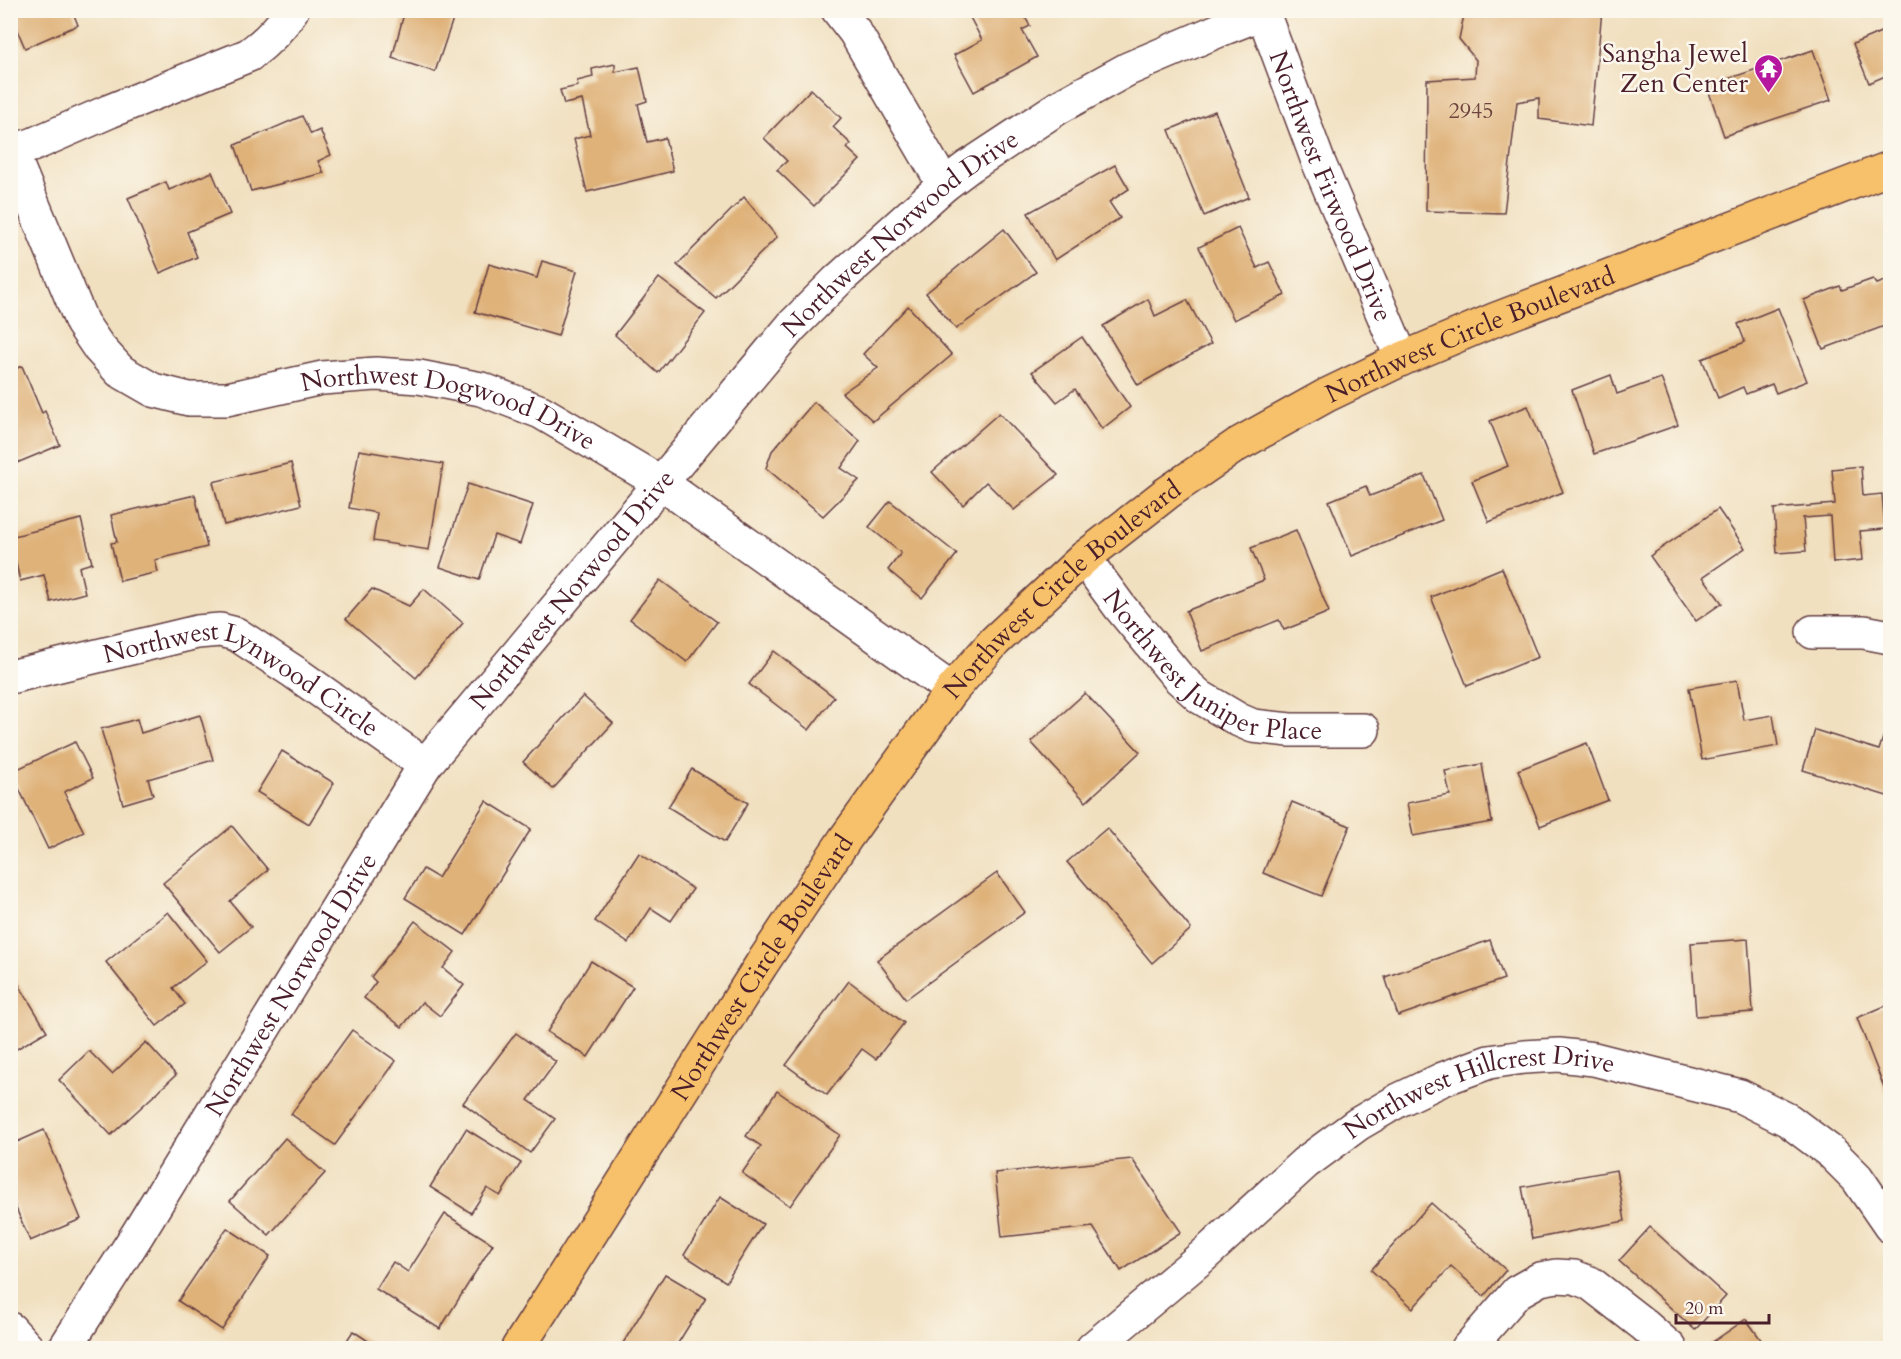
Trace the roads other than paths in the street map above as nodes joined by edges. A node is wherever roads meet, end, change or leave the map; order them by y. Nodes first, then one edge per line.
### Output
1 (292, 10) edge
2 (838, 10) edge
3 (1262, 12) edge
4 (11, 151) edge
5 (1890, 168) edge
6 (944, 185) junction
7 (1402, 359) junction
8 (661, 483) junction
9 (1084, 558) junction
10 (1813, 632) dead end
11 (1890, 637) edge
12 (10, 677) edge
13 (952, 690) junction
14 (1363, 730) dead end
15 (425, 765) junction
16 (1890, 1226) edge
17 (10, 1329) edge
18 (27, 1348) edge
19 (65, 1348) edge
20 (518, 1348) edge
21 (1093, 1348) edge
22 (1468, 1348) edge
23 (1670, 1348) edge

1 - 4 street
2 - 6 street
3 - 6 street, Northwest Norwood Drive
3 - 7 street, Northwest Firwood Drive
4 - 8 street, Northwest Dogwood Drive
5 - 7 main road, Northwest Circle Boulevard
6 - 8 street, Northwest Norwood Drive
7 - 9 main road, Northwest Circle Boulevard
8 - 13 street, Northwest Dogwood Drive
8 - 15 street, Northwest Norwood Drive
9 - 13 main road, Northwest Circle Boulevard
9 - 14 street, Northwest Juniper Place
10 - 11 street
12 - 15 street, Northwest Lynwood Circle
13 - 20 main road, Northwest Circle Boulevard
15 - 19 street, Northwest Norwood Drive
16 - 21 street, Northwest Hillcrest Drive
17 - 18 street
22 - 23 street

